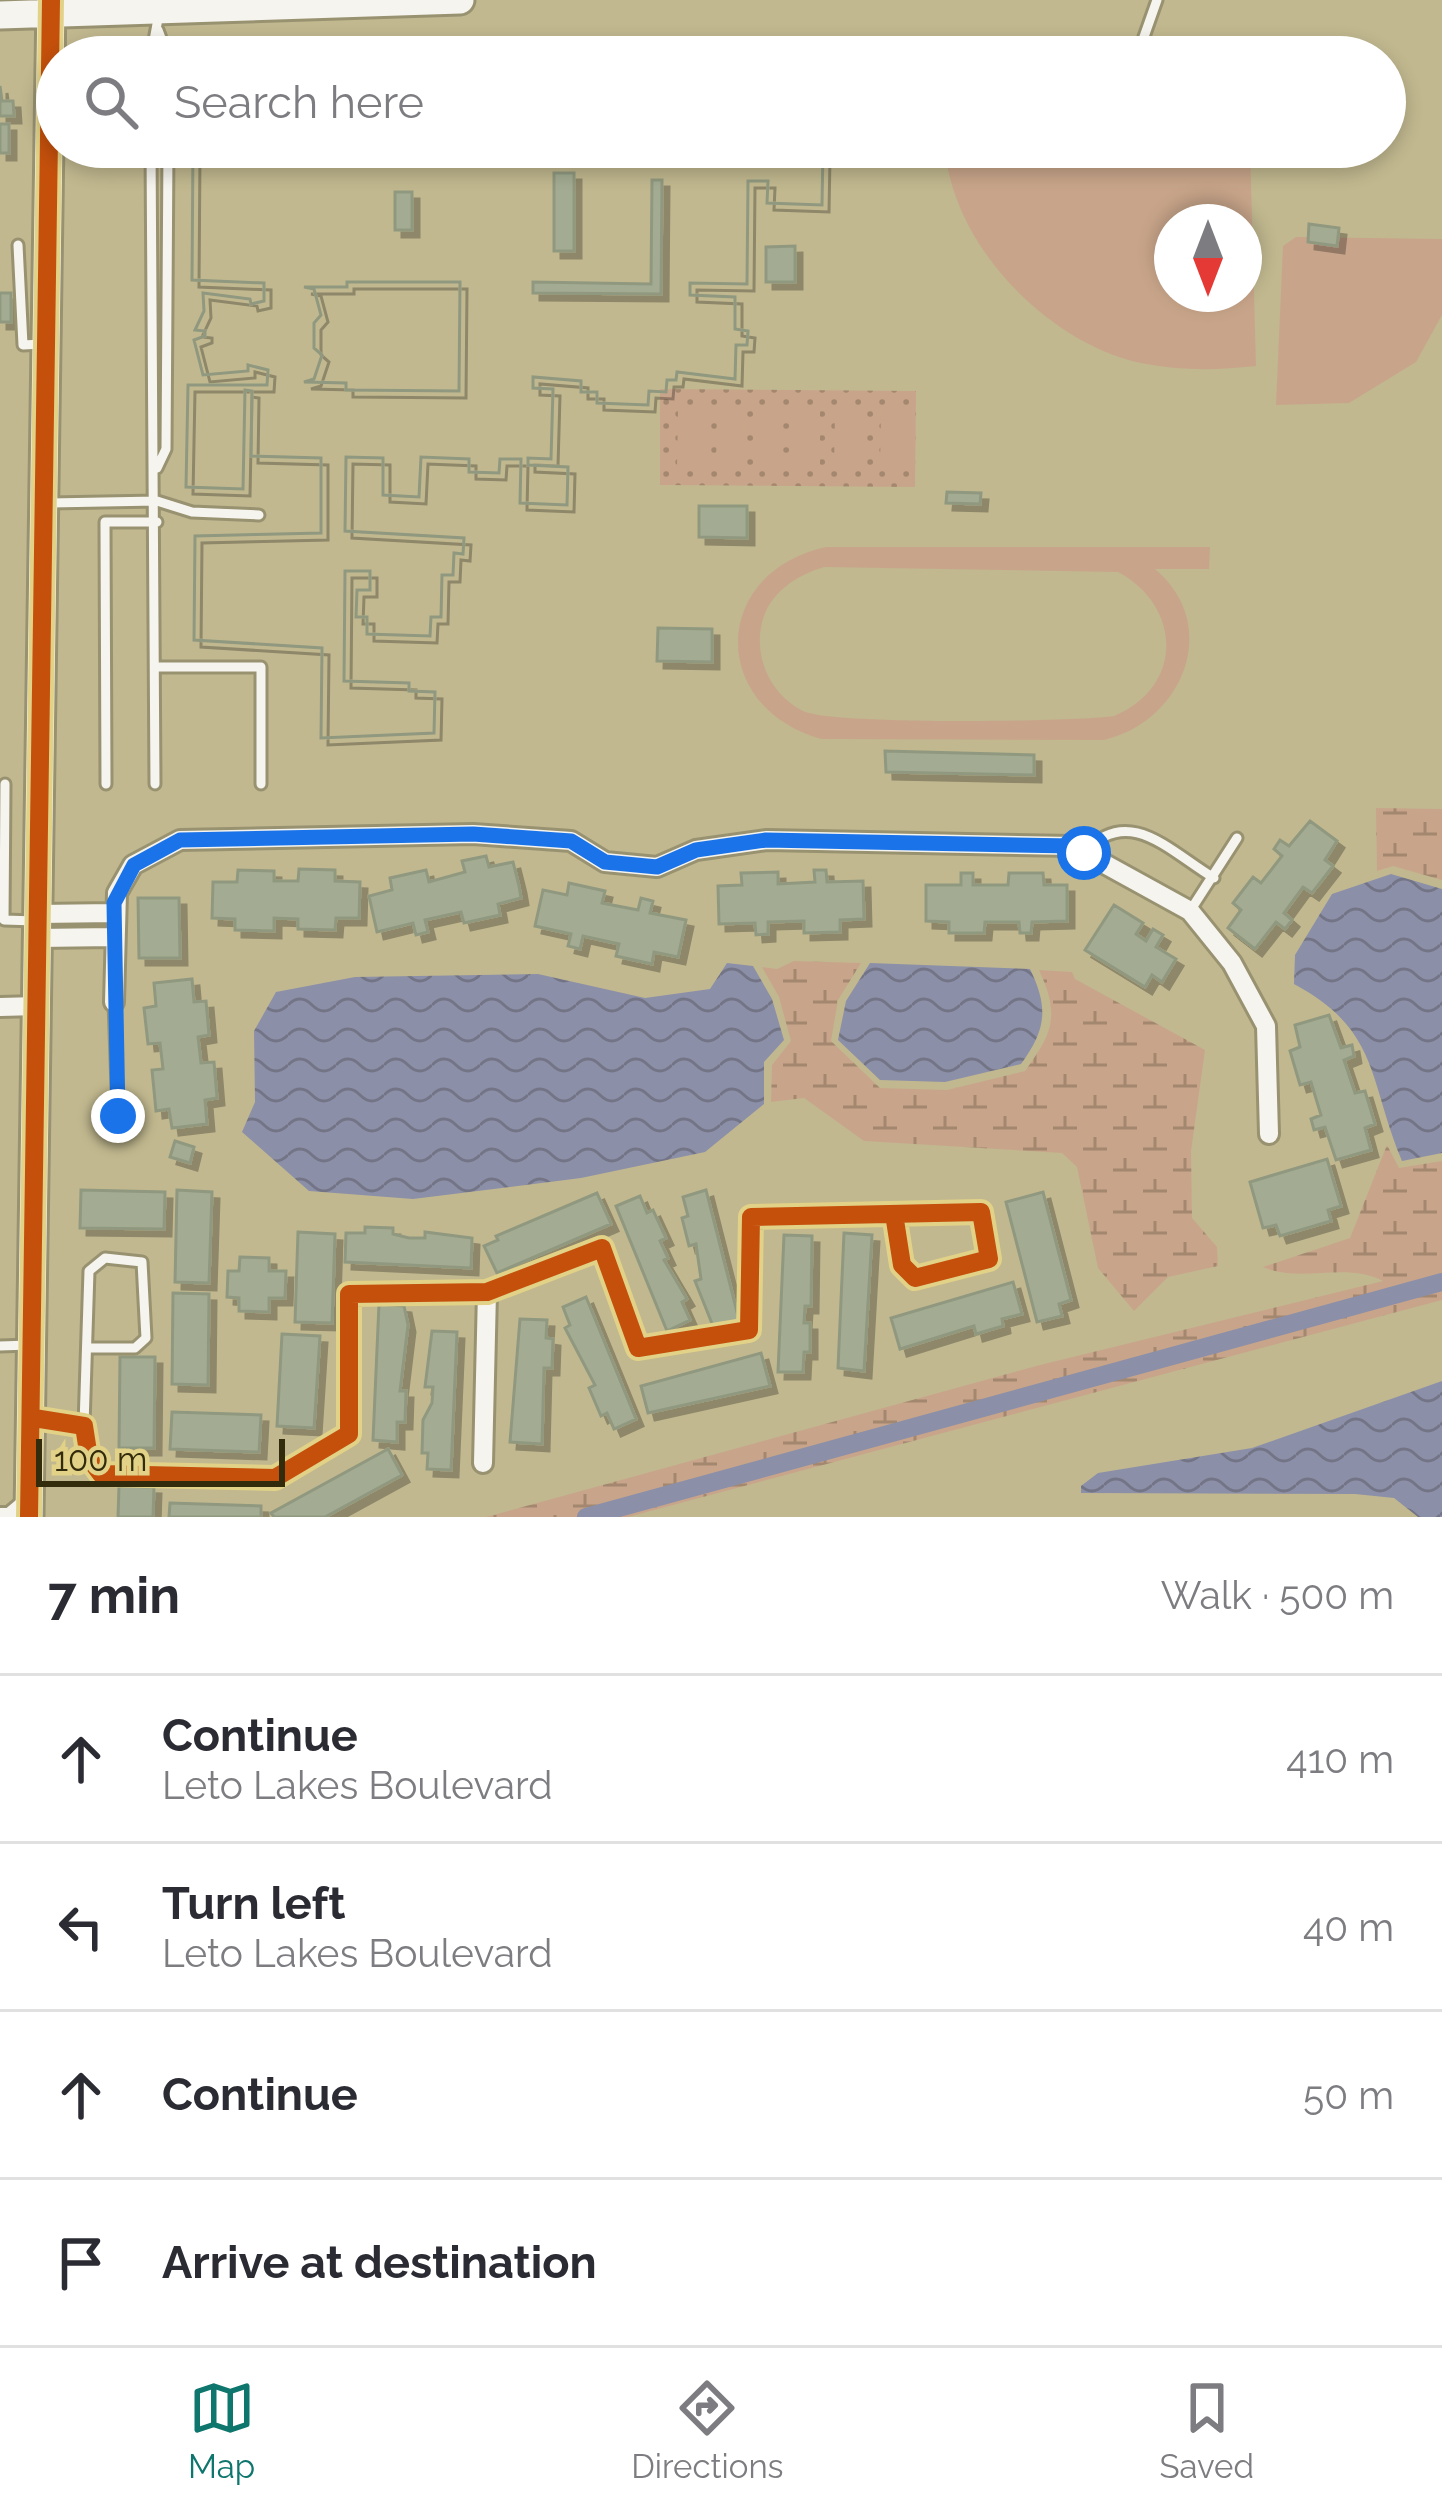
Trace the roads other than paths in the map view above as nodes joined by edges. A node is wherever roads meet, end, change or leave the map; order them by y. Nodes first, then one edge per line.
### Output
1 (460, 0) edge
2 (1157, 0) edge
3 (51, 8) edge
4 (0, 15) edge
5 (158, 21) junction
6 (155, 36) edge
7 (162, 36) edge
8 (1144, 36) edge
9 (49, 168) edge
10 (151, 168) edge
11 (168, 168) edge
12 (18, 245) dead end
13 (48, 275) junction
14 (19, 278) junction
15 (34, 313) junction
16 (157, 468) junction
17 (157, 501) junction
18 (45, 503) junction
19 (260, 515) dead end
20 (157, 522) junction
21 (156, 668) junction
22 (3, 784) edge
23 (41, 784) junction
24 (106, 784) dead end
25 (155, 784) dead end
26 (261, 784) dead end
27 (1237, 838) dead end
28 (1084, 853) junction
29 (1214, 878) junction
30 (1190, 911) junction
31 (113, 913) junction
32 (39, 924) junction
33 (113, 937) junction
34 (114, 1002) joint
35 (0, 1006) edge
36 (37, 1006) junction
37 (118, 1116) dead end
38 (1269, 1133) dead end
39 (894, 1214) junction
40 (487, 1292) junction
41 (35, 1345) junction
42 (0, 1346) edge
43 (88, 1348) junction
44 (34, 1418) junction
45 (84, 1426) junction
46 (483, 1463) dead end
47 (29, 1509) edge
48 (0, 1517) edge

1 - 5 street
2 - 8 lane
3 - 4 street
3 - 5 street
5 - 6 lane
5 - 7 lane
9 - 13 street
10 - 16 lane
11 - 16 lane
12 - 14 lane
13 - 14 lane
13 - 15 street
14 - 15 lane
15 - 18 street
16 - 17 lane
17 - 18 lane
17 - 19 lane
17 - 20 lane
18 - 23 street
20 - 21 lane
20 - 24 lane
21 - 25 lane
21 - 26 lane
22 - 23 lane
22 - 32 lane
23 - 32 street
27 - 29 lane
28 - 29 lane
28 - 30 street
28 - 31 street
29 - 30 lane
30 - 38 street
31 - 32 street
31 - 33 street
32 - 33 street
32 - 36 street
33 - 34 street
34 - 37 lane
35 - 36 street
36 - 41 street
39 - 39 street
39 - 40 street
40 - 45 street
40 - 46 street
41 - 42 lane
41 - 44 street
43 - 43 lane
43 - 45 lane
44 - 45 street
44 - 47 street
47 - 48 street

